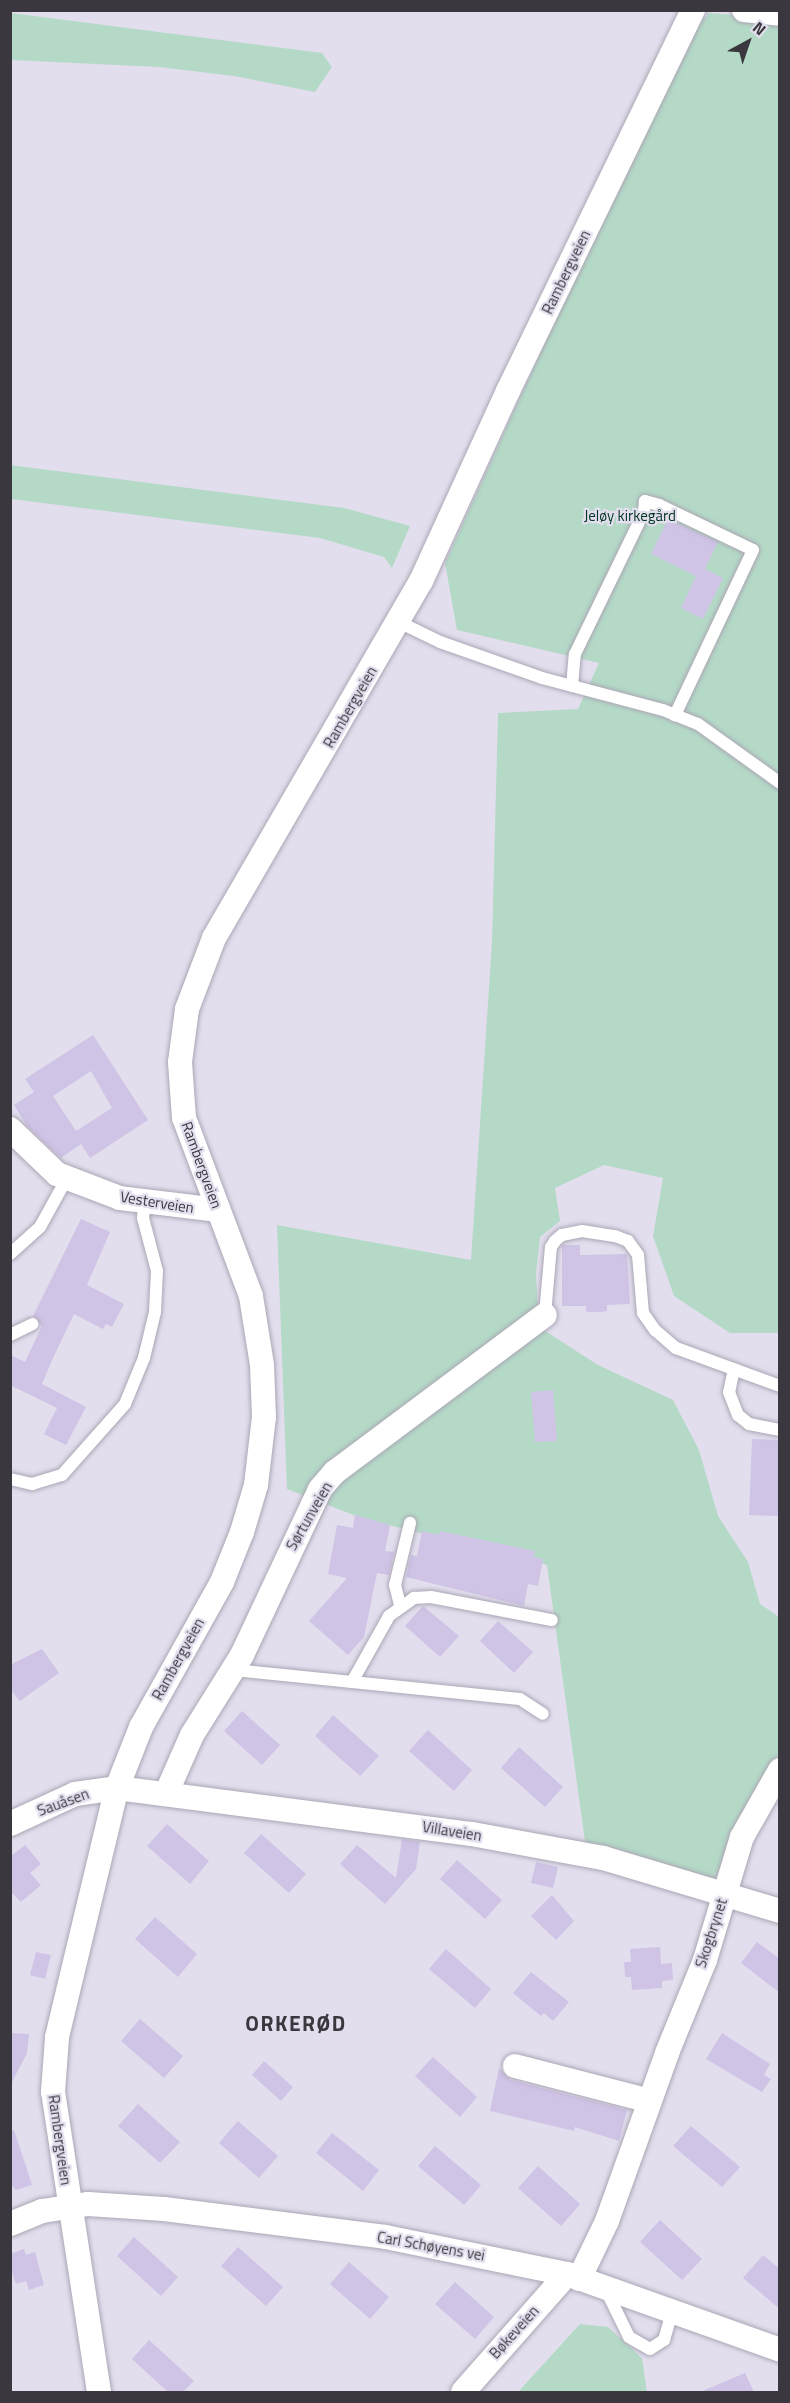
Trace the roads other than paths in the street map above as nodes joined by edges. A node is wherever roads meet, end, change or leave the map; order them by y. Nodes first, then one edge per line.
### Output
1 (693, 10) edge
2 (744, 10) edge
3 (780, 14) edge
4 (399, 622) junction
5 (572, 686) junction
6 (675, 715) junction
7 (780, 783) edge
8 (10, 1129) edge
9 (67, 1178) junction
10 (145, 1200) junction
11 (218, 1210) junction
12 (10, 1254) edge
13 (545, 1315) joint
14 (33, 1324) dead end
15 (10, 1335) edge
16 (734, 1369) junction
17 (780, 1386) edge
18 (780, 1430) edge
19 (10, 1479) edge
20 (410, 1523) dead end
21 (400, 1605) junction
22 (552, 1620) dead end
23 (234, 1670) junction
24 (352, 1682) junction
25 (543, 1714) dead end
26 (780, 1770) edge
27 (117, 1788) junction
28 (166, 1794) junction
29 (10, 1824) edge
30 (724, 1897) junction
31 (780, 1911) edge
32 (515, 2066) dead end
33 (650, 2101) junction
34 (70, 2209) junction
35 (10, 2224) edge
36 (573, 2276) junction
37 (606, 2290) junction
38 (672, 2312) junction
39 (780, 2350) edge
40 (99, 2392) edge
41 (463, 2392) edge

1 - 4 street, Rambergveien
2 - 3 street
4 - 5 lane
4 - 11 street, Rambergveien
5 - 6 lane
5 - 6 lane
6 - 7 lane
8 - 9 street, Vesterveien
9 - 10 street, Vesterveien
9 - 12 lane
10 - 11 street, Vesterveien
10 - 19 lane
11 - 27 street, Rambergveien
13 - 16 lane
13 - 23 street, Sørtunveien
14 - 15 lane
16 - 17 lane
16 - 18 lane
20 - 21 lane
21 - 22 lane
21 - 24 lane
23 - 24 lane
23 - 28 street, Sørtunveien
24 - 25 lane
26 - 30 street, Skogbrynet
27 - 28 street, Villaveien
27 - 29 street, Sauåsen
27 - 34 street, Rambergveien
28 - 30 street, Villaveien
30 - 31 street, Villaveien
30 - 33 street, Skogbrynet
32 - 33 street
33 - 36 street, Skogbrynet
34 - 35 street, Carl Schøyens vei
34 - 36 street, Carl Schøyens vei
34 - 40 street, Rambergveien
36 - 37 street, Carl Schøyens vei
36 - 41 street, Bøkeveien
37 - 38 street, Carl Schøyens vei
37 - 38 lane
38 - 39 street, Carl Schøyens vei

